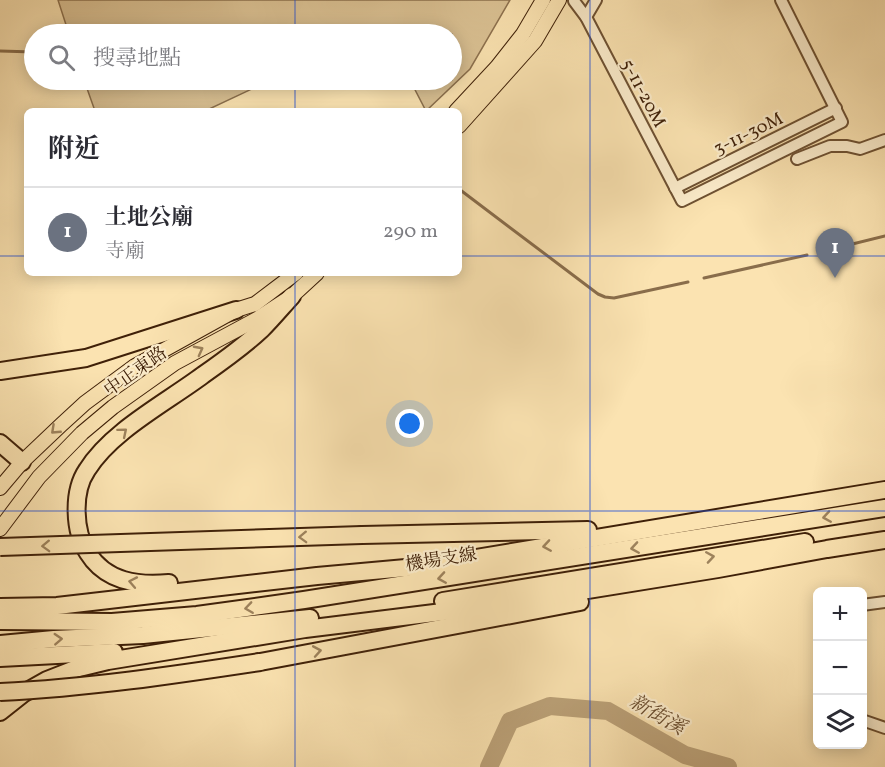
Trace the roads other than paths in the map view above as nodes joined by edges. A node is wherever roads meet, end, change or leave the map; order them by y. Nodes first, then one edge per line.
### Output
1 (543, 0) edge
2 (559, 0) edge
3 (596, 0) edge
4 (781, 0) edge
5 (574, 1) edge
6 (586, 17) junction
7 (459, 108) edge
8 (836, 108) junction
9 (462, 123) edge
10 (885, 140) edge
11 (797, 159) dead end
12 (675, 188) junction
13 (682, 201) joint
14 (292, 276) edge
15 (313, 276) edge
16 (292, 296) junction
17 (236, 310) junction
18 (0, 371) edge
19 (0, 443) edge
20 (22, 462) junction
21 (39, 477) junction
22 (0, 488) edge
23 (885, 490) edge
24 (885, 508) edge
25 (0, 529) edge
26 (885, 529) edge
27 (625, 532) junction
28 (885, 541) edge
29 (0, 547) edge
30 (317, 576) junction
31 (885, 602) edge
32 (867, 604) edge
33 (0, 607) edge
34 (0, 621) edge
35 (0, 644) edge
36 (190, 647) junction
37 (0, 658) edge
38 (0, 692) edge
39 (0, 712) edge
40 (867, 722) edge
41 (885, 728) edge

1 - 7 main road
2 - 9 main road
3 - 6 street
4 - 8 street
5 - 6 street, 5-11-20M
6 - 12 street, 5-11-20M
8 - 12 street, 3-11-30M
8 - 13 street, 3-11-30M
10 - 11 street
12 - 13 street, 5-11-20M
14 - 17 main road, 中正東路
15 - 16 main road, 中正東路
21 -> 16 main road, 中正東路
30 -> 16 highway
17 - 18 highway
17 -> 20 main road, 中正東路
19 - 20 highway
20 - 21 main road
20 - 22 main road, 中正東路
21 - 25 main road, 中正東路
23 - 27 highway
24 -> 34 highway, 機場支線
35 -> 26 highway
27 -> 29 highway, bridge
27 -> 30 highway
28 - 36 highway
38 -> 28 highway, bridge
30 - 33 highway
31 - 32 street
36 - 37 highway
36 - 39 highway
40 - 41 street

